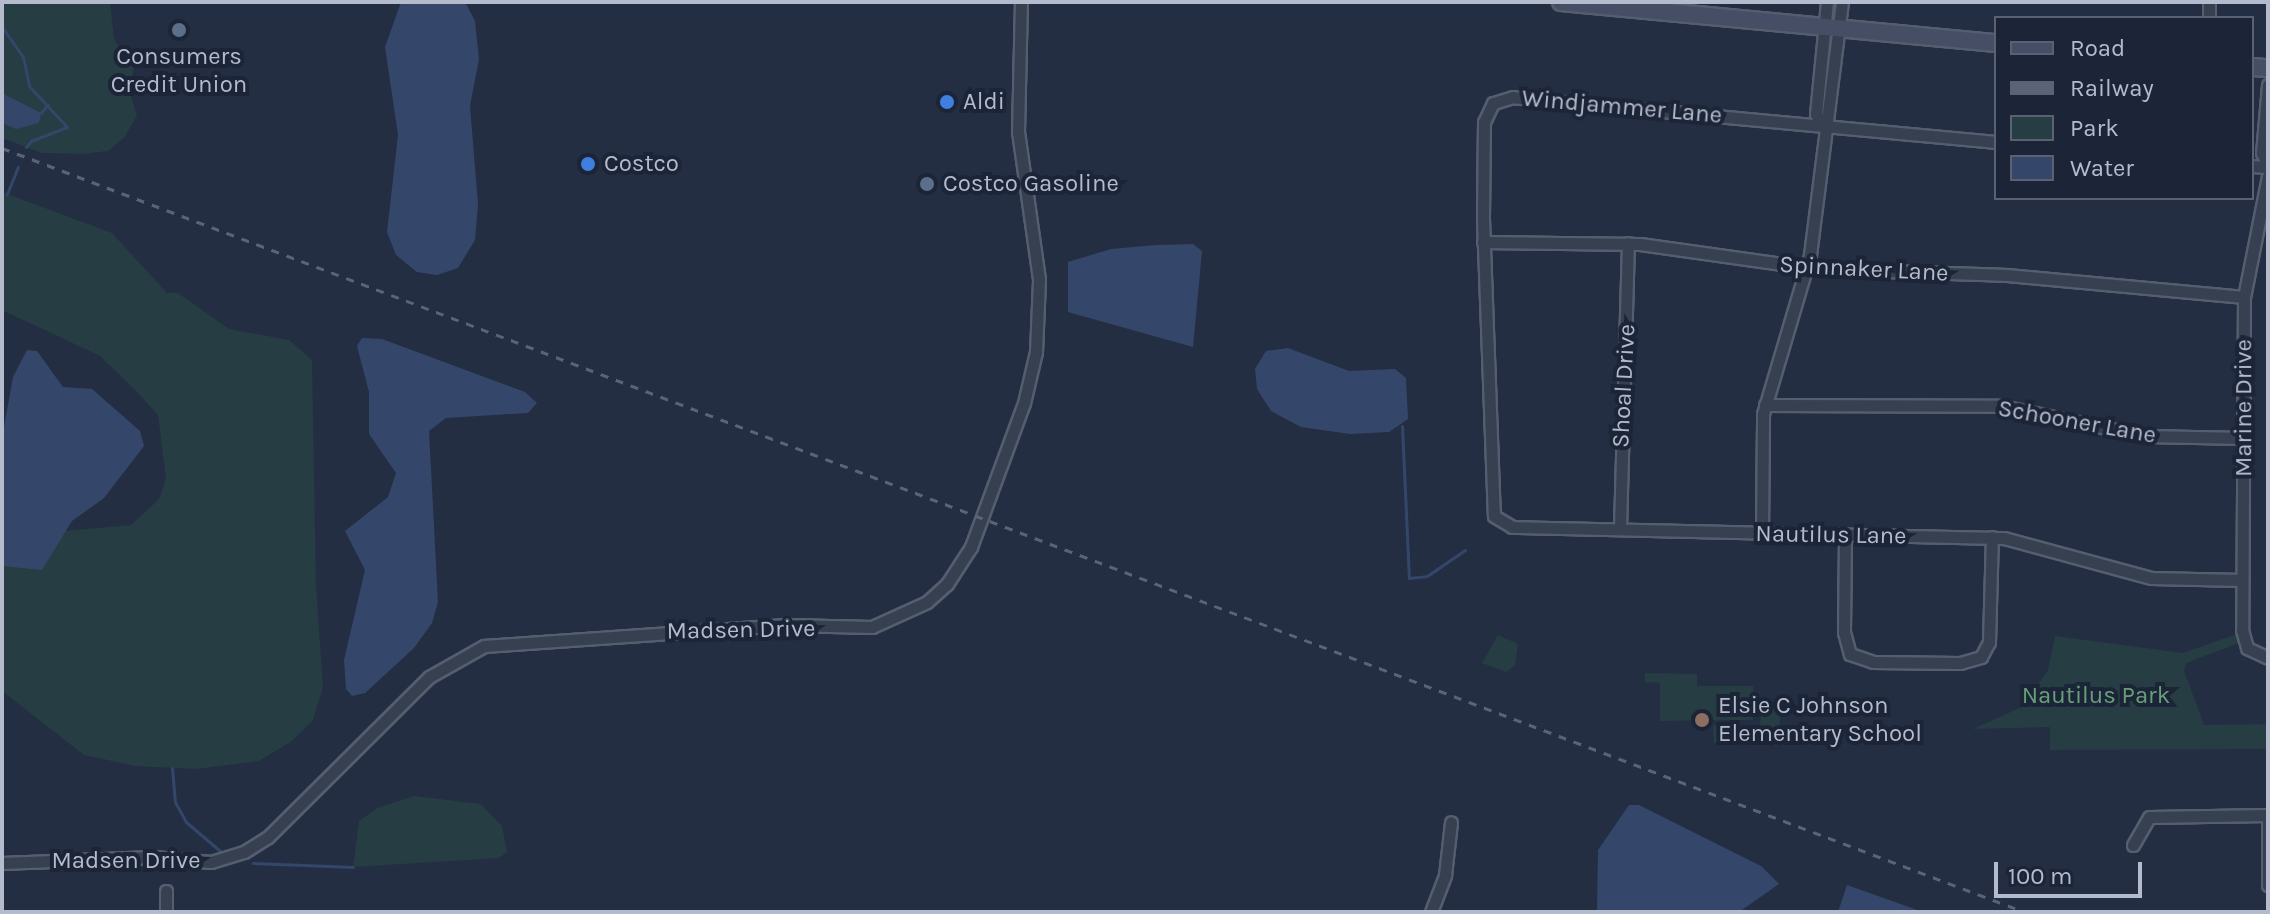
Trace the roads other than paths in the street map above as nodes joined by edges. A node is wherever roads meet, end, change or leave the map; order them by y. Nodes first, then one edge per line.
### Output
1 (1021, 2) edge
2 (1561, 2) edge
3 (1827, 2) edge
4 (1842, 2) edge
5 (1832, 28) junction
6 (1994, 43) edge
7 (2268, 85) edge
8 (1823, 126) junction
9 (1994, 142) edge
10 (2268, 166) edge
11 (2268, 176) edge
12 (1483, 242) junction
13 (1628, 243) junction
14 (1807, 267) junction
15 (2244, 297) junction
16 (1765, 405) junction
17 (2244, 438) junction
18 (1490, 441) joint
19 (1620, 528) junction
20 (1762, 535) junction
21 (1845, 536) junction
22 (1992, 537) junction
23 (2242, 580) junction
24 (2268, 658) edge
25 (2268, 817) edge
26 (1451, 822) dead end
27 (2133, 845) dead end
28 (2, 863) edge
29 (2268, 885) edge
30 (166, 891) dead end
31 (166, 912) edge
32 (1431, 912) edge

1 - 28 street, Madsen Drive
2 - 5 main road
3 - 5 street
4 - 5 street
5 - 6 main road
5 - 8 street
7 - 10 street
8 - 9 street, Windjammer Lane
8 - 12 street, Windjammer Lane
8 - 14 street
11 - 15 street, Marine Drive
12 - 13 street, Spinnaker Lane
12 - 18 street, Windjammer Lane
13 - 14 street, Spinnaker Lane
13 - 19 street, Shoal Drive
14 - 15 street, Spinnaker Lane
14 - 16 street
15 - 17 street, Marine Drive
16 - 17 street, Schooner Lane
16 - 20 street
17 - 23 street, Marine Drive
18 - 19 street, Nautilus Lane
19 - 20 street, Nautilus Lane
20 - 21 street, Nautilus Lane
21 - 22 street, Nautilus Lane
21 - 22 street
22 - 23 street, Nautilus Lane
23 - 24 street, Marine Drive
25 - 27 street
25 - 29 street
26 - 32 street
30 - 31 street

